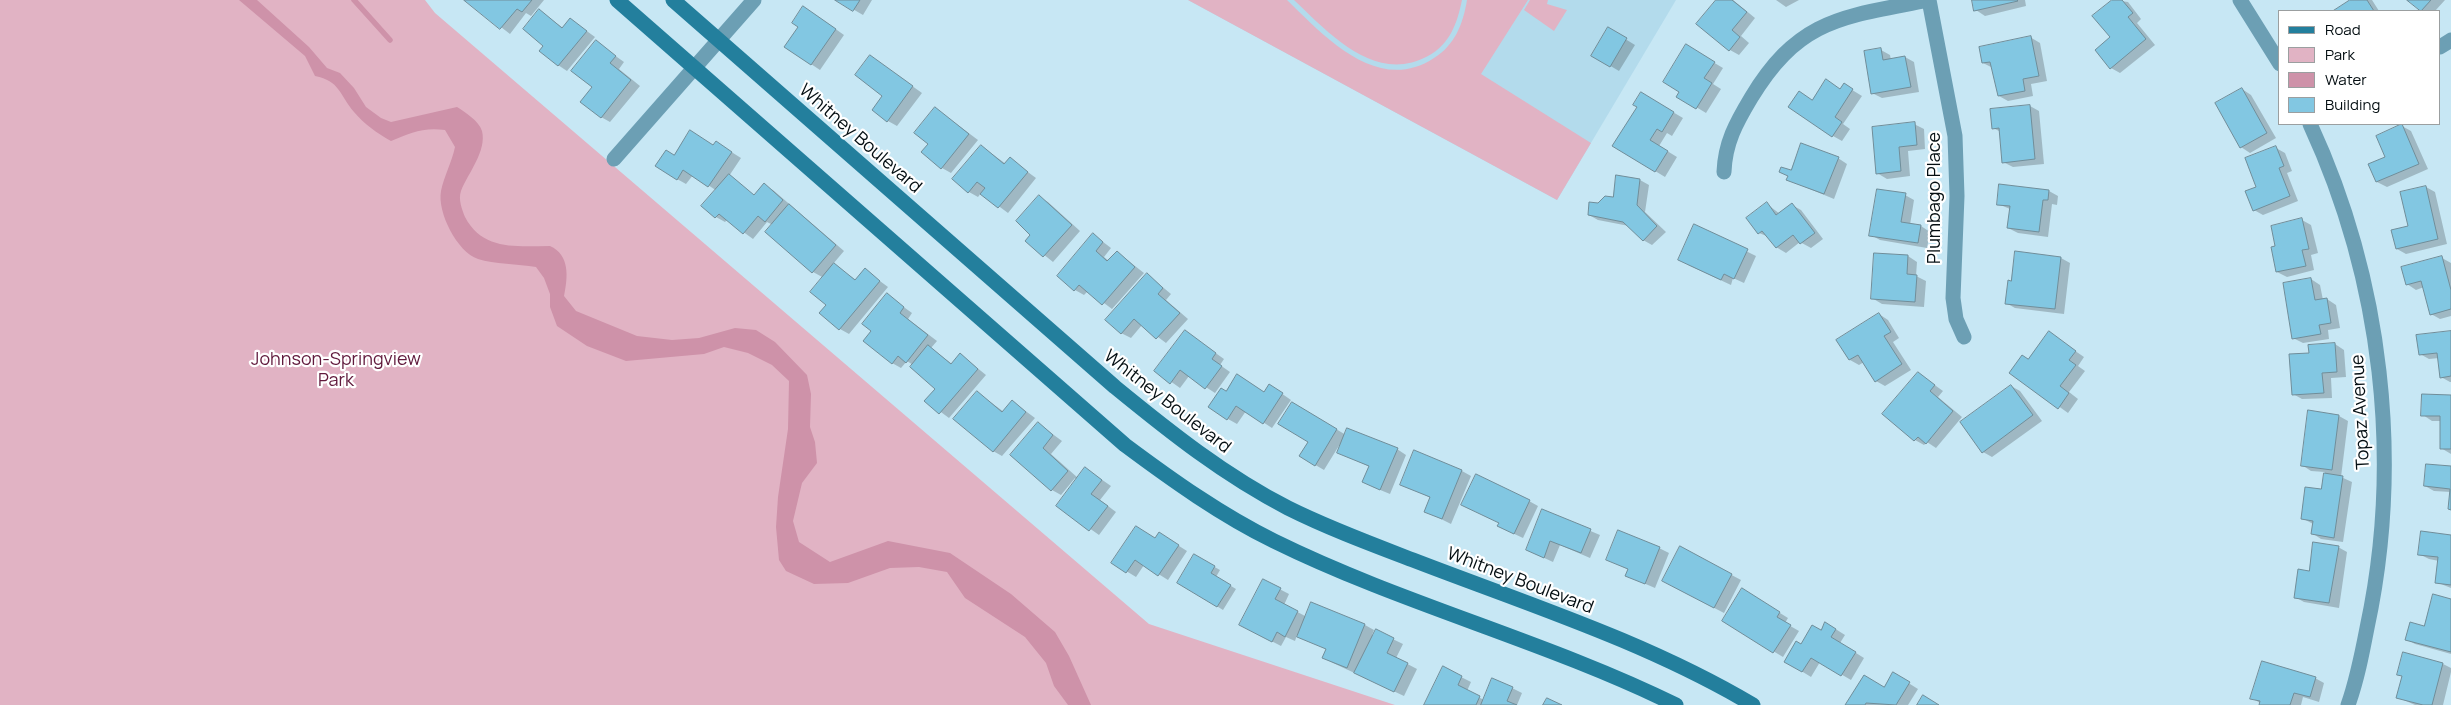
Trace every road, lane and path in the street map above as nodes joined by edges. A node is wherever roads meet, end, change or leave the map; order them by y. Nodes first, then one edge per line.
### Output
1 (617, 0) edge
2 (673, 0) edge
3 (754, 0) edge
4 (1929, 0) edge
5 (2240, 0) edge
6 (719, 40) junction
7 (2278, 61) edge
8 (694, 68) junction
9 (2310, 125) edge
10 (614, 159) dead end
11 (1724, 172) dead end
12 (1964, 337) dead end
13 (1676, 705) edge
14 (1752, 705) edge
15 (2348, 705) edge

1 - 8 street
2 - 6 street, Whitney Boulevard
3 - 6 street
4 - 11 street
4 - 12 street, Plumbago Place
5 - 7 street
6 - 8 street
6 - 14 street, Whitney Boulevard
8 - 10 street
8 - 13 street
9 - 15 street, Topaz Avenue

